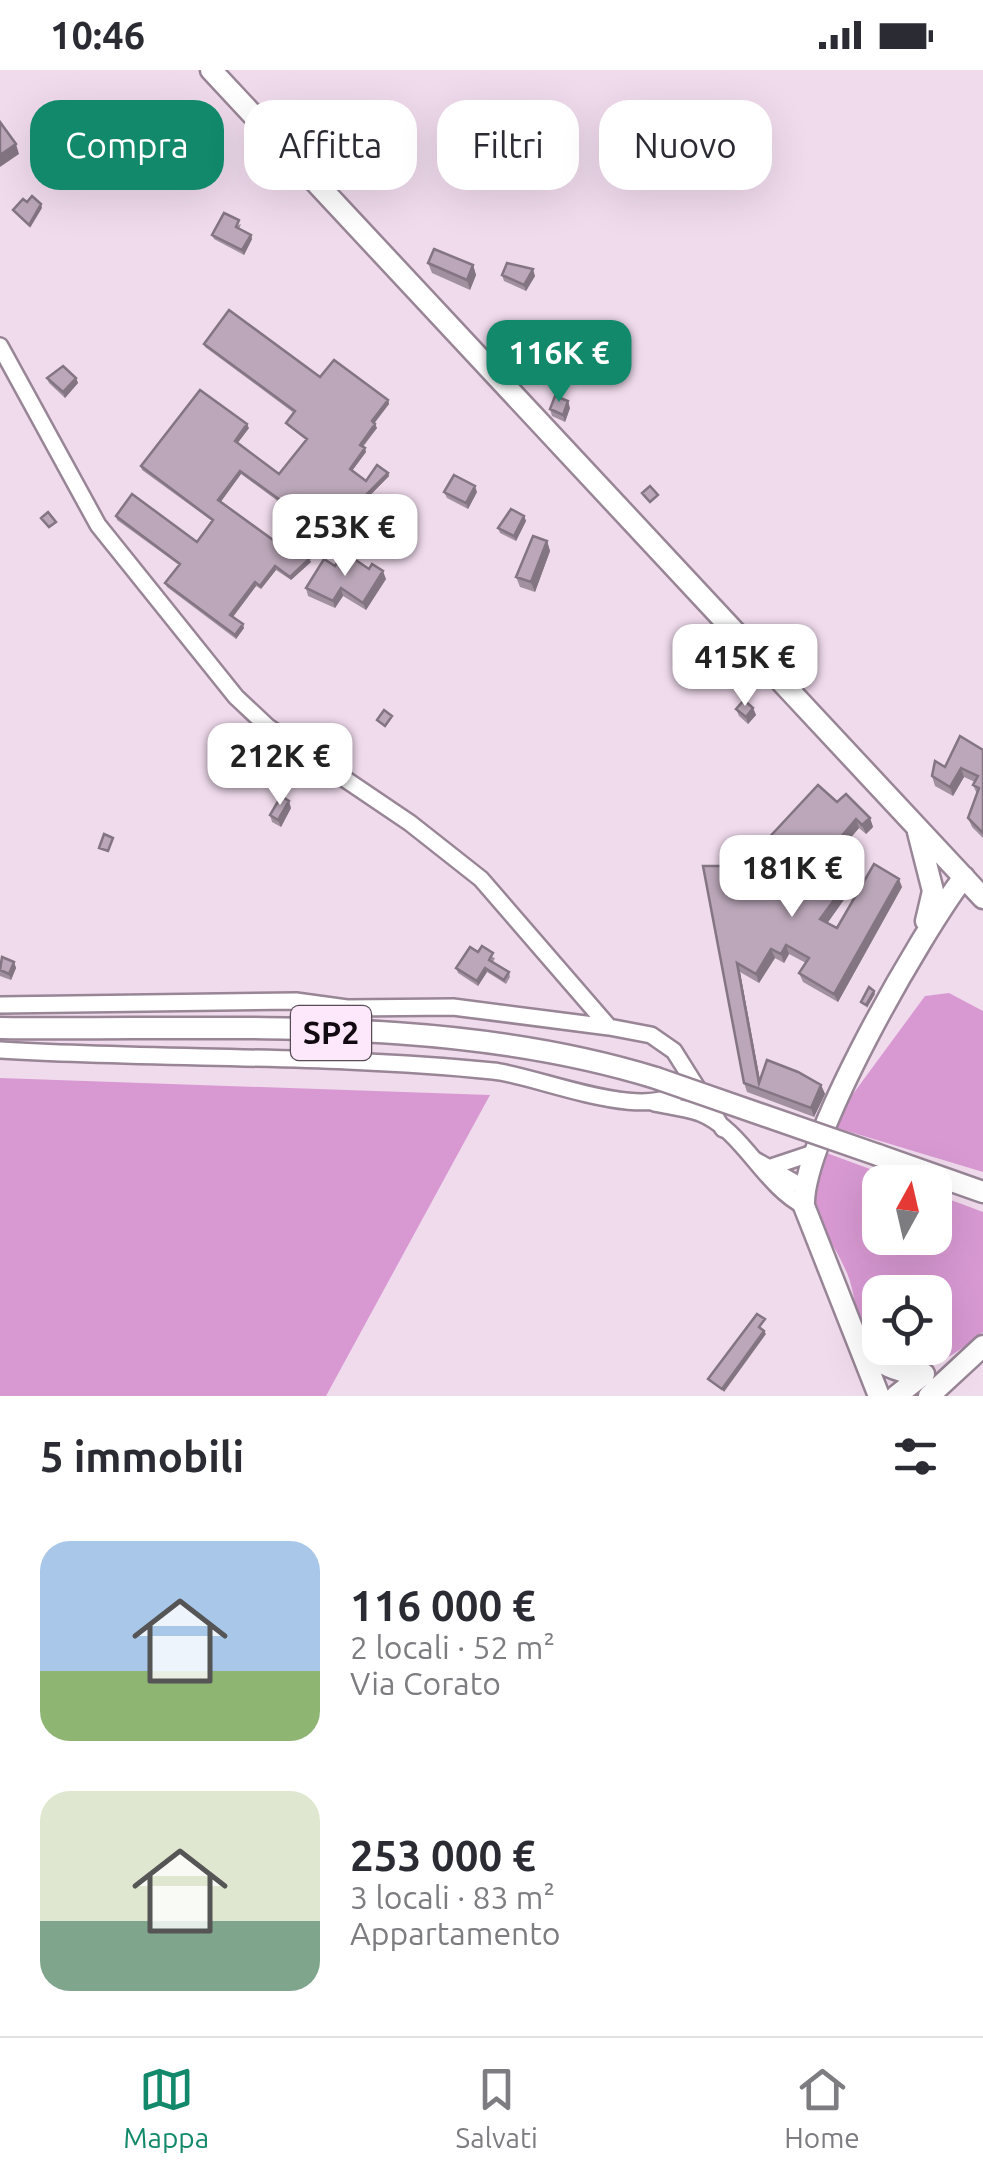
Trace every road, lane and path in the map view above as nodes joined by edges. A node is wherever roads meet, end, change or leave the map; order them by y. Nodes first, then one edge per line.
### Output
1 (211, 70) edge
2 (0, 346) edge
3 (916, 826) junction
4 (964, 877) junction
5 (932, 891) junction
6 (983, 898) edge
7 (922, 934) junction
8 (0, 1005) edge
9 (609, 1027) junction
10 (0, 1028) edge
11 (0, 1050) edge
12 (689, 1069) junction
13 (654, 1103) junction
14 (723, 1129) junction
15 (814, 1153) junction
16 (751, 1159) junction
17 (902, 1164) junction
18 (905, 1165) edge
19 (771, 1167) junction
20 (983, 1178) edge
21 (952, 1181) edge
22 (952, 1185) edge
23 (983, 1192) edge
24 (804, 1197) junction
25 (983, 1204) edge
26 (854, 1337) junction
27 (983, 1346) edge
28 (960, 1364) junction
29 (921, 1375) junction
30 (934, 1394) edge
31 (879, 1396) edge
32 (896, 1396) edge

1 - 3 main road
2 - 9 street
3 - 4 main road
3 - 5 main road
4 - 5 main road
4 - 6 main road
4 - 7 main road
5 - 7 main road
7 - 15 main road
8 - 9 street
9 - 12 street
10 - 17 main road, SP2, bridge
11 - 13 street
12 - 13 street
12 - 14 street
13 - 14 street
14 - 16 street
15 - 19 street
15 - 24 main road
16 - 19 street
16 - 24 street
17 - 18 main road, SP2
17 - 20 main road
19 - 24 street
21 - 23 main road, SP2
22 - 25 main road
24 - 26 main road
26 - 29 main road
26 - 31 main road
27 - 28 main road
28 - 29 main road
28 - 30 main road
29 - 32 main road

